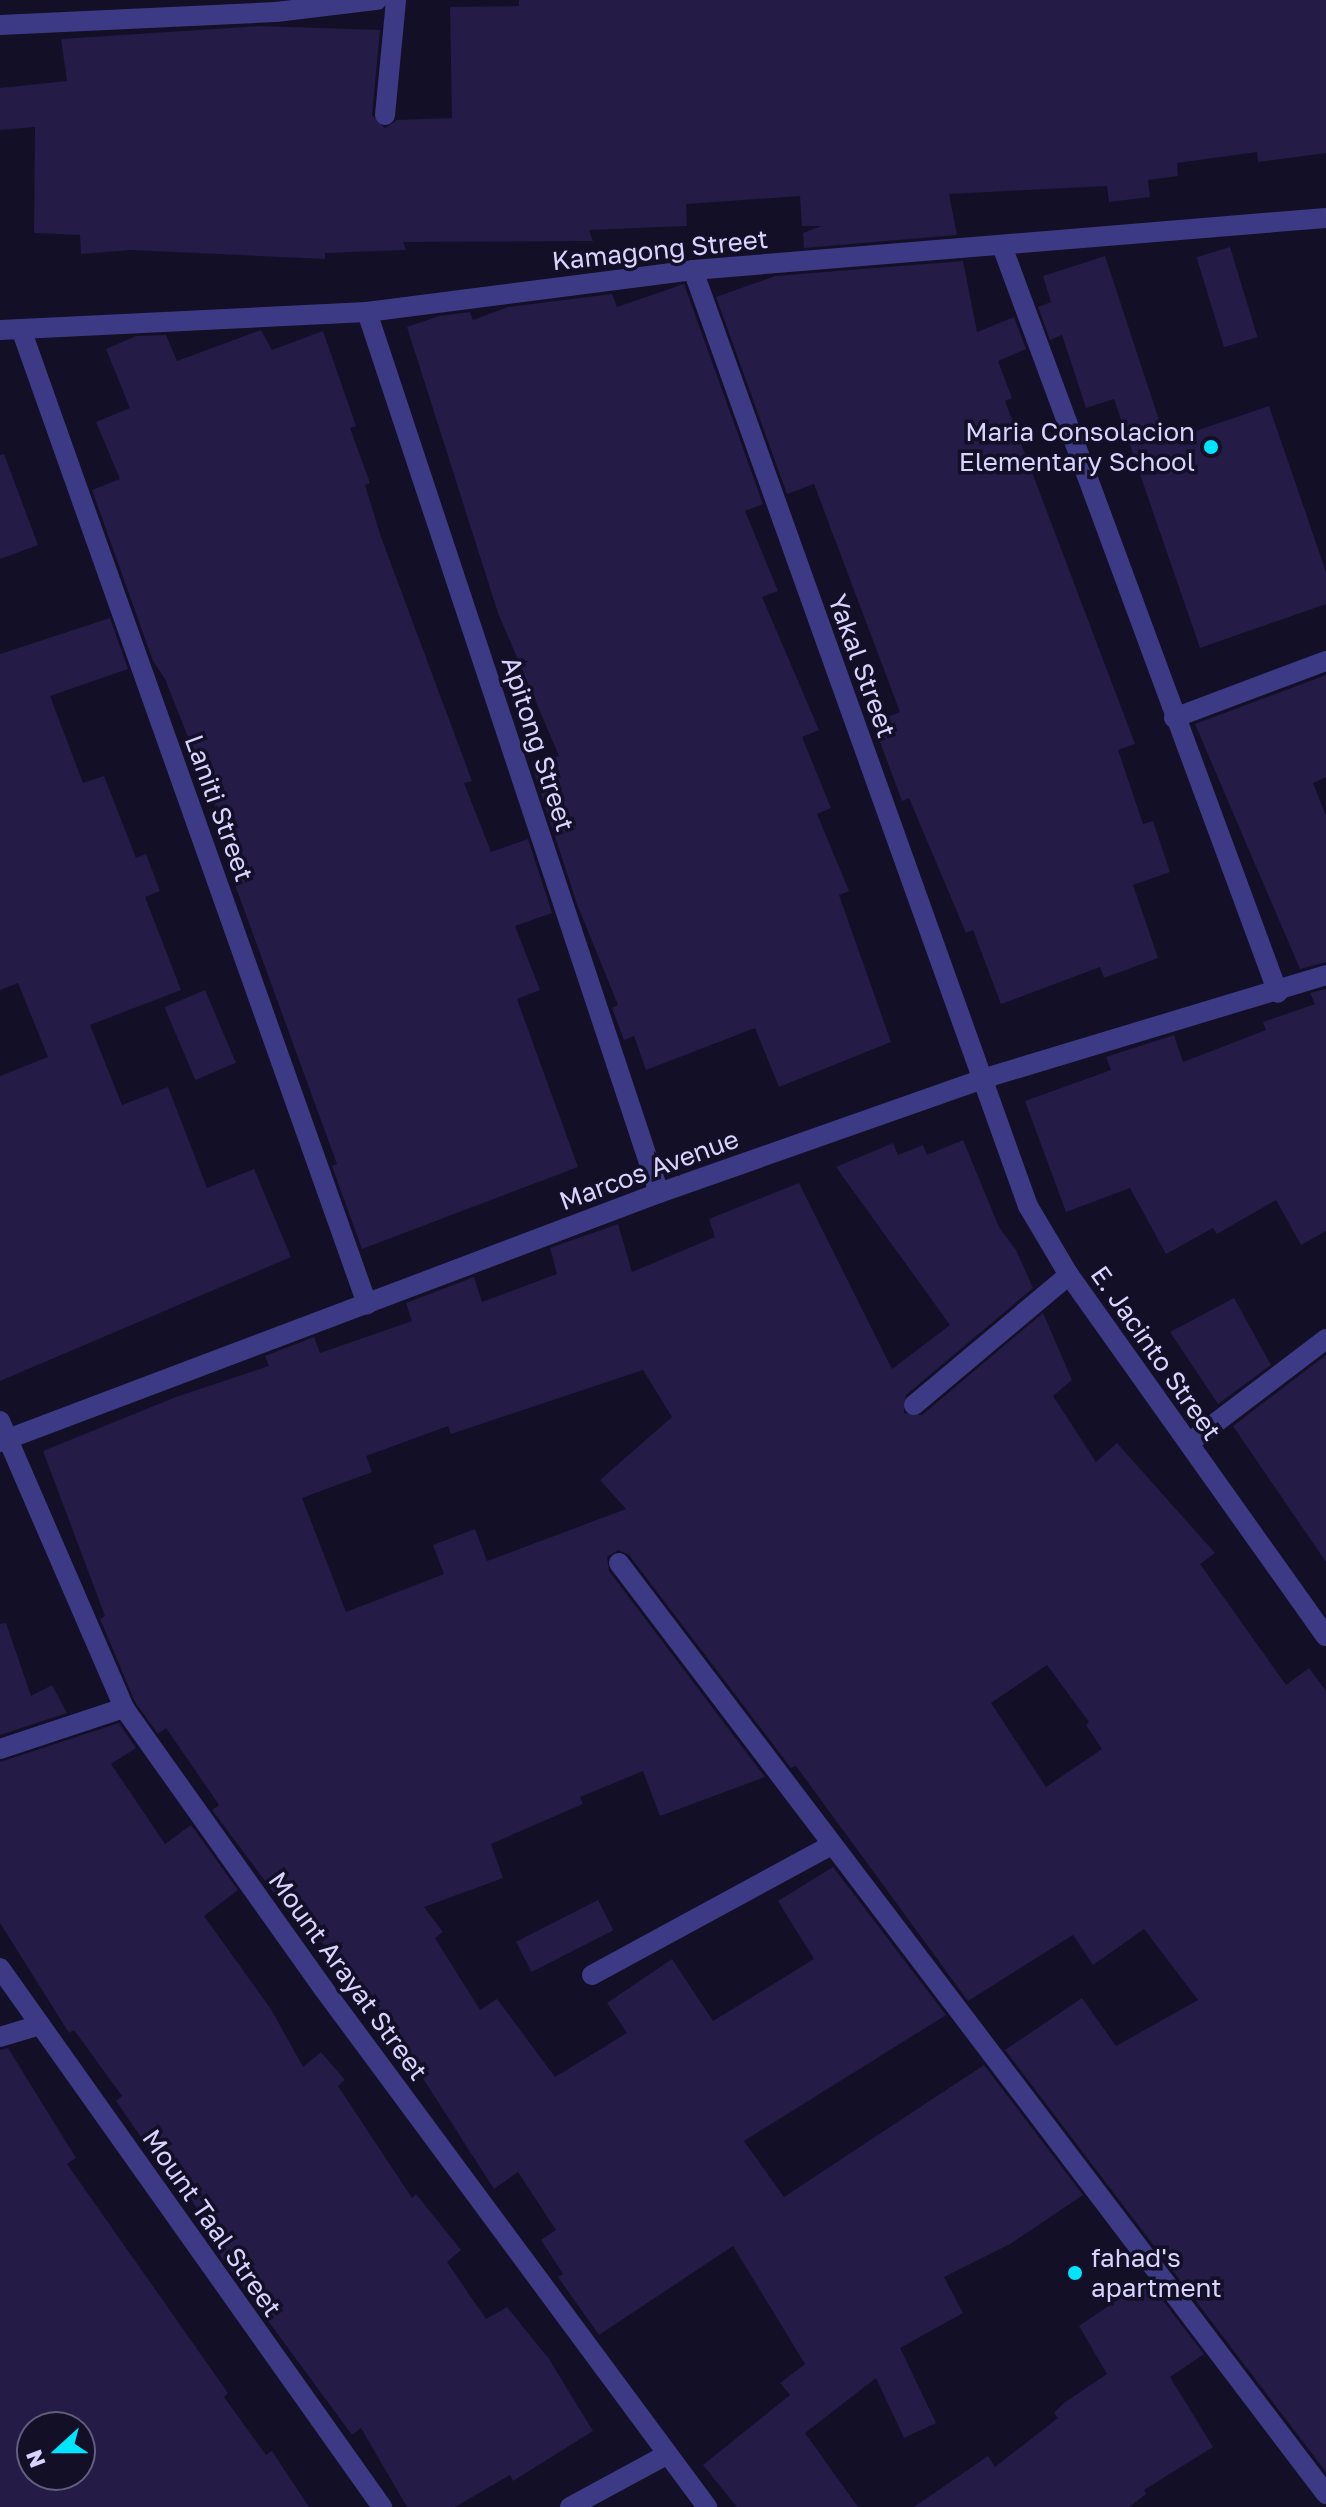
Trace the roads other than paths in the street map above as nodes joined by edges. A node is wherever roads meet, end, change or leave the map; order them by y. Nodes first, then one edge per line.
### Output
1 (377, 0) edge
2 (396, 0) edge
3 (146, 9) edge
4 (0, 25) edge
5 (385, 115) dead end
6 (1326, 218) edge
7 (1002, 246) junction
8 (693, 270) junction
9 (367, 312) junction
10 (21, 329) junction
11 (0, 330) edge
12 (1326, 661) edge
13 (1174, 718) junction
14 (1326, 975) edge
15 (1278, 993) junction
16 (982, 1079) junction
17 (659, 1193) junction
18 (1069, 1275) junction
19 (367, 1304) junction
20 (1326, 1339) edge
21 (914, 1405) dead end
22 (2, 1434) edge
23 (1189, 1443) junction
24 (619, 1563) dead end
25 (1326, 1636) edge
26 (124, 1708) junction
27 (0, 1749) edge
28 (831, 1845) junction
29 (0, 1968) edge
30 (592, 1975) dead end
31 (40, 2025) junction
32 (0, 2037) edge
33 (666, 2455) junction
34 (1326, 2494) edge
35 (382, 2507) edge
36 (570, 2507) edge
37 (707, 2507) edge

1 - 3 street
2 - 5 street
3 - 4 street
6 - 7 street, Kamagong Street
7 - 8 street, Kamagong Street
7 - 13 street
8 - 9 street, Kamagong Street
8 - 16 street, Yakal Street
9 - 10 street, Kamagong Street
9 - 17 street, Apitong Street
10 - 11 street, Kamagong Street
10 - 19 street, Laniti Street
12 - 13 street
13 - 15 street
14 - 15 street, Marcos Avenue
15 - 16 street, Marcos Avenue
16 - 17 street, Marcos Avenue
16 - 18 street, E. Jacinto Street
17 - 19 street, Marcos Avenue
18 - 21 street
18 - 23 street, E. Jacinto Street
19 - 22 street, Marcos Avenue
20 - 23 street
22 - 26 street, Mount Arayat Street
23 - 25 street, E. Jacinto Street
24 - 28 street
26 - 27 street
26 - 33 street, Mount Arayat Street
28 - 30 street
28 - 34 street
29 - 31 street, Mount Taal Street
31 - 32 street
31 - 35 street, Mount Taal Street
33 - 36 street
33 - 37 street, Mount Arayat Street

